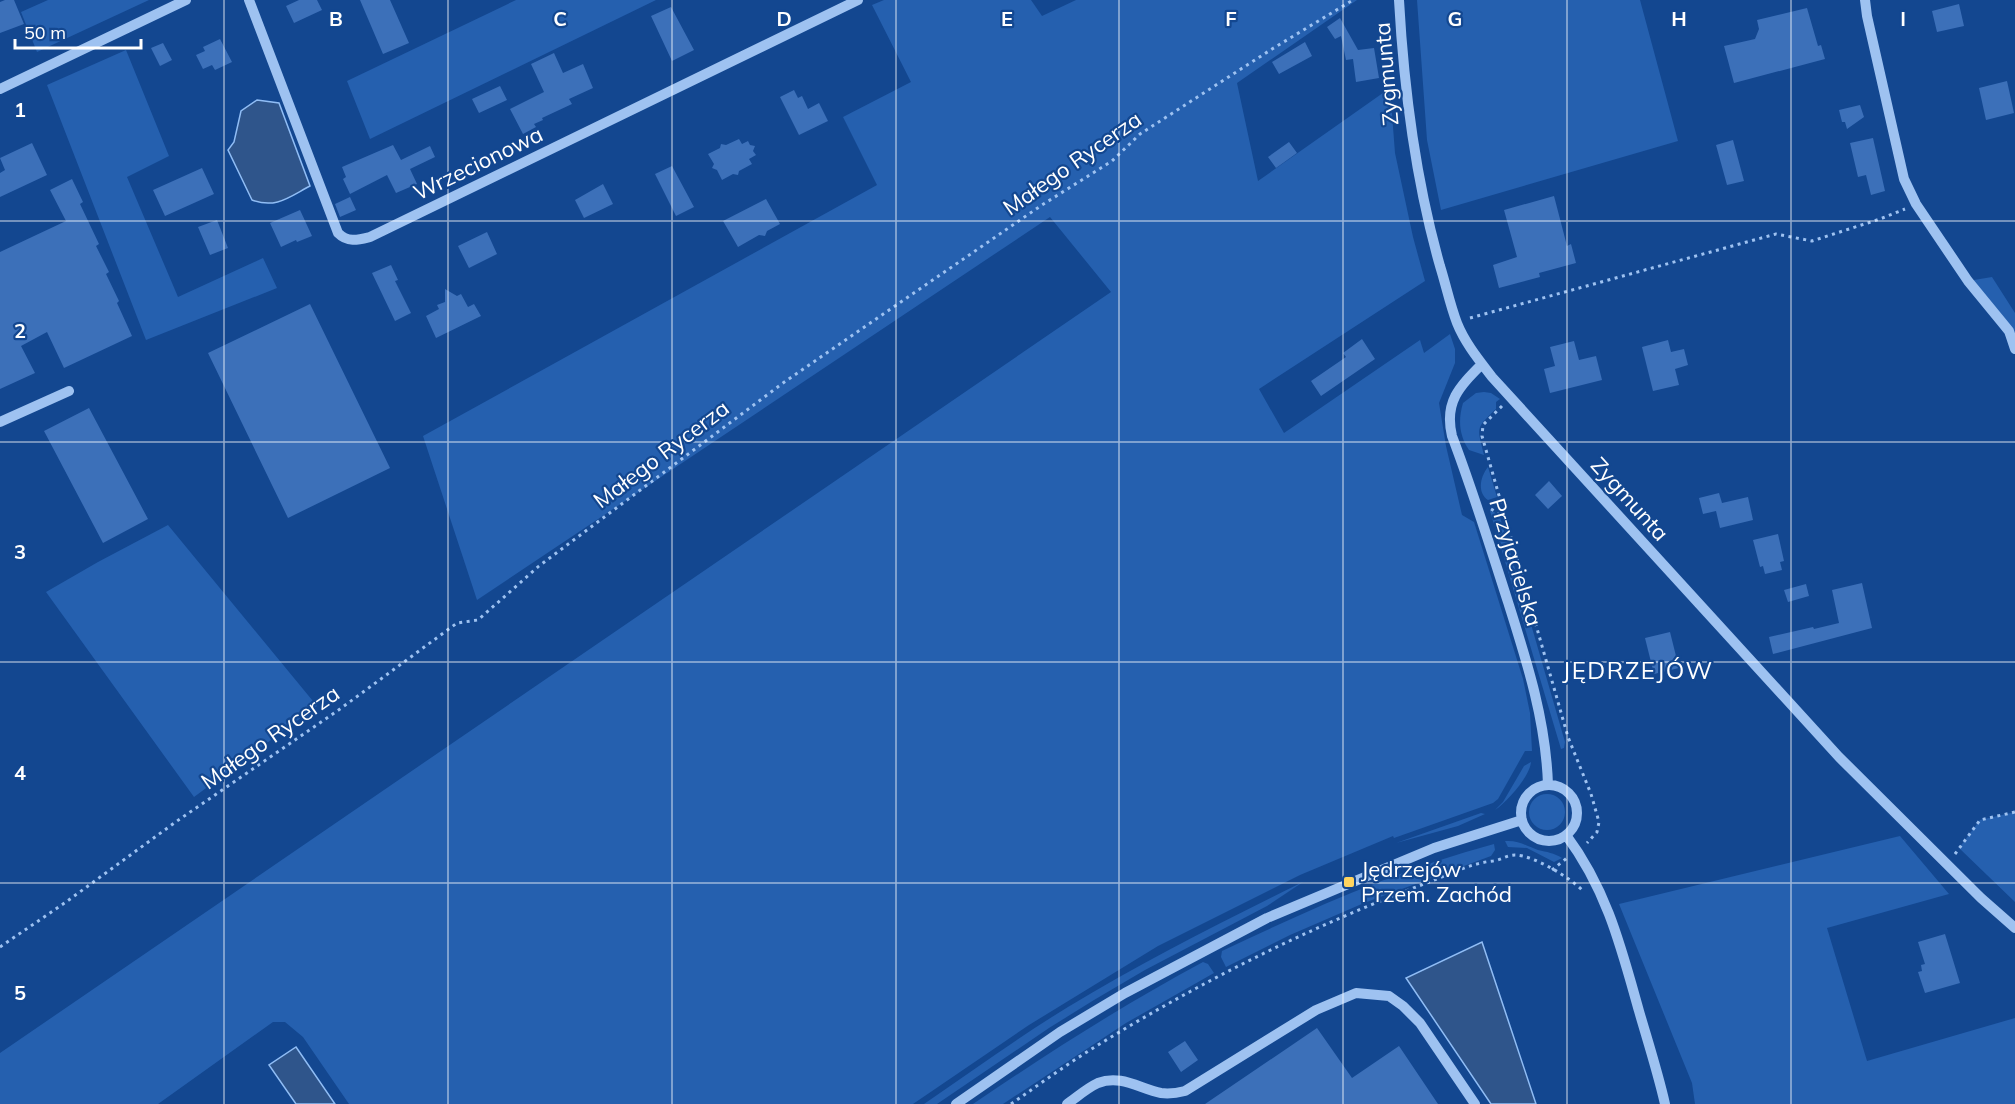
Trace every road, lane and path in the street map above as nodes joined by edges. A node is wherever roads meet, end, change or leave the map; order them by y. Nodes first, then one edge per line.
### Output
1 (186, 0) edge
2 (249, 0) edge
3 (858, 0) edge
4 (1353, 0) edge
5 (1399, 0) edge
6 (1865, 0) edge
7 (0, 89) edge
8 (1916, 204) junction
9 (1457, 322) junction
10 (2015, 349) edge
11 (1482, 364) junction
12 (69, 391) dead end
13 (1510, 398) junction
14 (0, 422) edge
15 (1548, 785) junction
16 (2015, 812) edge
17 (1522, 820) junction
18 (1566, 835) junction
19 (1588, 841) dead end
20 (1947, 864) junction
21 (1586, 896) dead end
22 (2015, 928) edge
23 (0, 946) edge
24 (956, 1104) edge
25 (1011, 1104) edge
26 (1067, 1104) edge
27 (1475, 1104) edge
28 (1665, 1104) edge

1 - 7 street
2 - 3 street, Wrzecionowa
4 - 23 path, Małego Rycerza
5 - 9 street, Zygmunta
6 - 8 street
8 - 9 path
8 - 10 street
9 - 11 street, Zygmunta
11 - 13 street, Zygmunta
11 - 15 street, Przyjacielska
12 - 14 street
13 - 19 path
13 - 20 street, Zygmunta
15 - 17 street
15 - 18 street
16 - 20 path
17 - 18 street
17 - 24 street
18 - 28 street
20 - 22 street, Zygmunta
21 - 25 path
26 - 27 street

